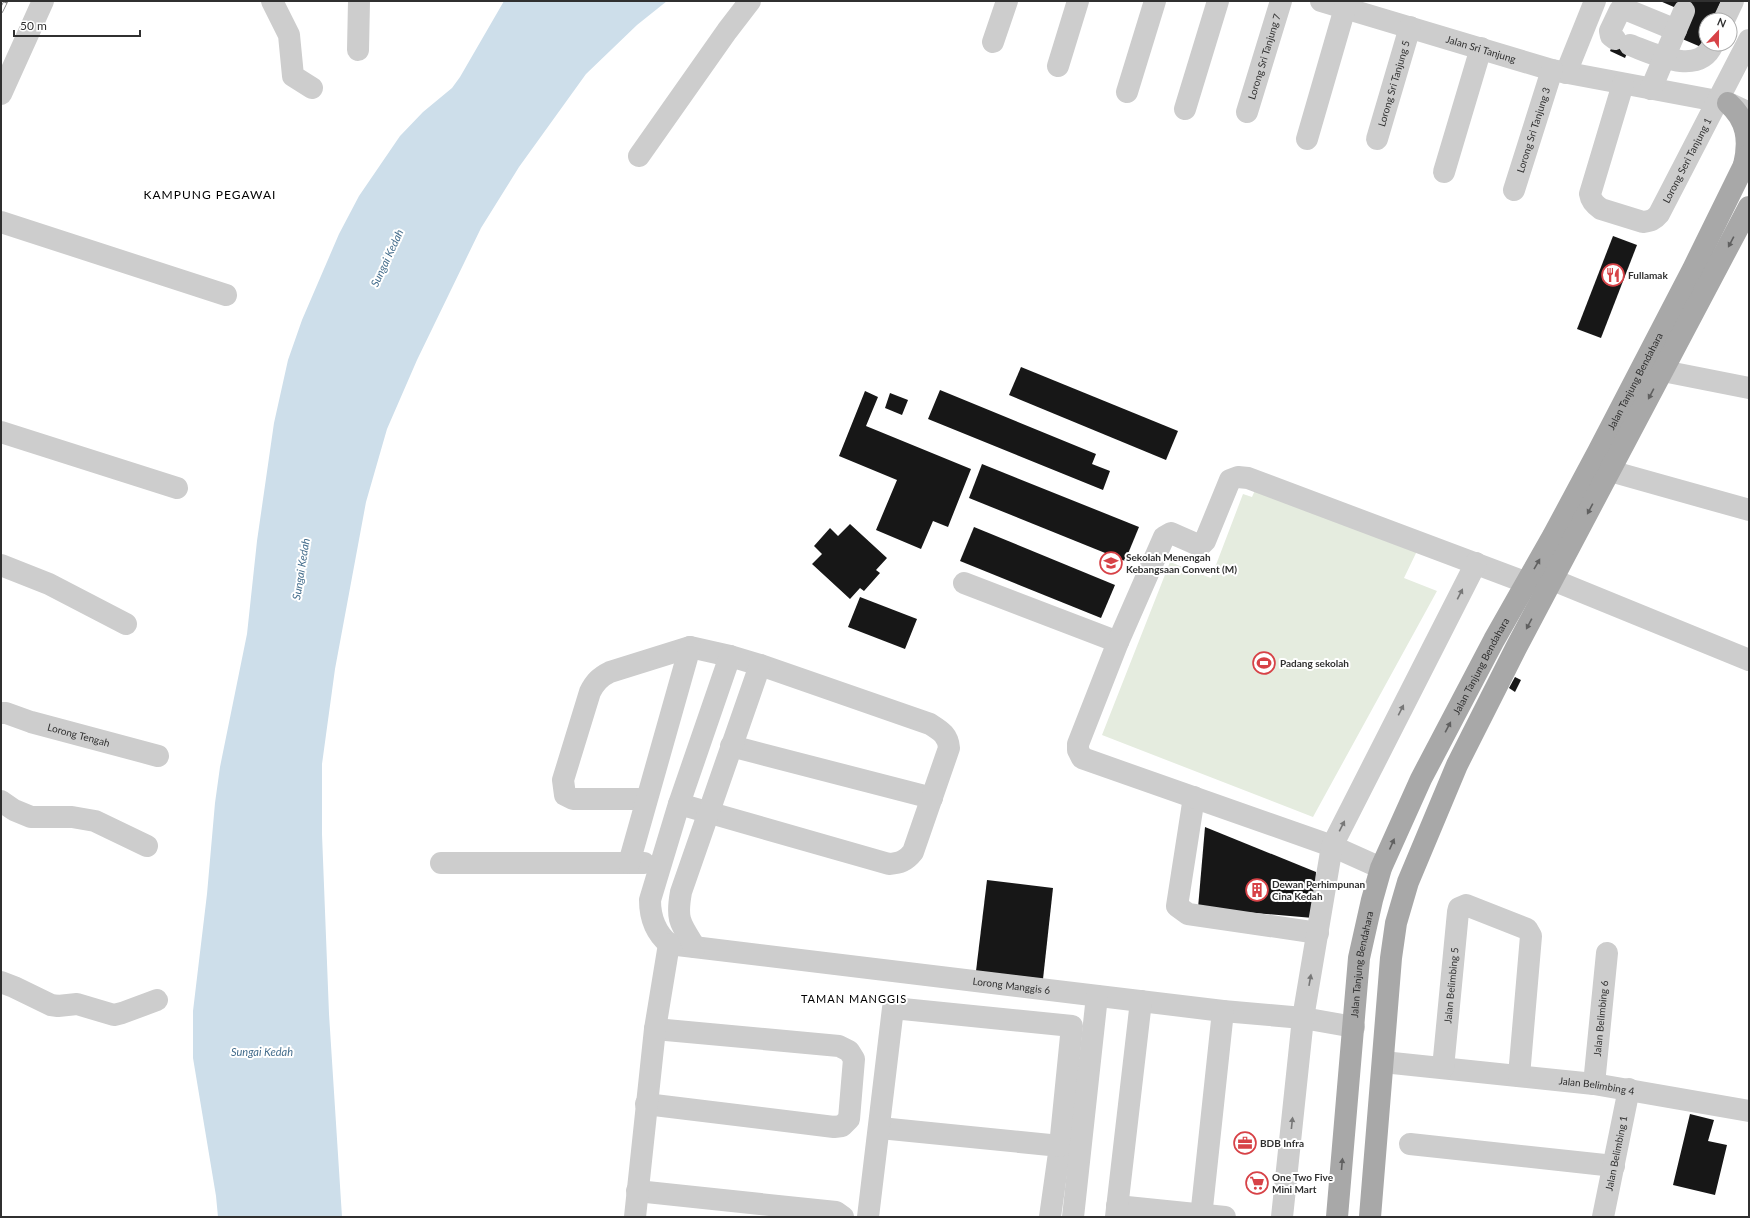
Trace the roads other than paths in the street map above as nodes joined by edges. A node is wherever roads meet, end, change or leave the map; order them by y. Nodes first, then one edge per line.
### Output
1 (43, 1) edge
2 (272, 1) edge
3 (359, 1) edge
4 (750, 1) edge
5 (1007, 1) edge
6 (1078, 1) edge
7 (1155, 1) edge
8 (1218, 1) edge
9 (1281, 1) edge
10 (1321, 1) edge
11 (1733, 1) edge
12 (1591, 2) edge
13 (1345, 8) junction
14 (1728, 12) edge
15 (1410, 27) junction
16 (1749, 40) edge
17 (993, 42) dead end
18 (1482, 48) junction
19 (358, 50) dead end
20 (1708, 52) edge
21 (1724, 52) edge
22 (1664, 57) junction
23 (1739, 60) junction
24 (1058, 66) dead end
25 (1559, 72) junction
26 (1623, 84) junction
27 (312, 88) dead end
28 (1651, 89) junction
29 (1127, 92) dead end
30 (1, 94) edge
31 (1749, 99) edge
32 (1723, 102) junction
33 (1185, 108) dead end
34 (1247, 112) dead end
35 (1749, 114) edge
36 (1307, 139) dead end
37 (1377, 139) dead end
38 (640, 156) dead end
39 (1747, 160) edge
40 (1444, 172) dead end
41 (1514, 190) dead end
42 (1749, 207) edge
43 (1, 222) edge
44 (226, 295) dead end
45 (1663, 371) junction
46 (1749, 388) edge
47 (1, 432) edge
48 (1610, 471) junction
49 (177, 488) dead end
50 (1749, 510) edge
51 (1476, 563) junction
52 (1, 565) edge
53 (1553, 580) junction
54 (1527, 582) junction
55 (964, 583) dead end
56 (126, 624) dead end
57 (1118, 642) junction
58 (690, 647) junction
59 (730, 656) junction
60 (1749, 660) edge
61 (760, 665) junction
62 (1, 713) edge
63 (731, 746) junction
64 (158, 756) dead end
65 (1194, 797) junction
66 (932, 798) junction
67 (646, 799) junction
68 (1, 801) edge
69 (679, 804) junction
70 (708, 813) junction
71 (147, 846) dead end
72 (1332, 846) junction
73 (442, 863) dead end
74 (629, 863) junction
75 (661, 863) junction
76 (1381, 868) junction
77 (1318, 933) junction
78 (669, 944) junction
79 (695, 947) junction
80 (1607, 953) dead end
81 (1, 982) edge
82 (1097, 996) junction
83 (157, 1000) dead end
84 (1141, 1001) junction
85 (1223, 1011) junction
86 (1304, 1018) junction
87 (1354, 1027) junction
88 (655, 1029) junction
89 (1383, 1062) junction
90 (1443, 1068) junction
91 (1519, 1076) junction
92 (1594, 1084) junction
93 (1629, 1089) junction
94 (646, 1104) junction
95 (1749, 1111) edge
96 (880, 1128) junction
97 (1410, 1144) dead end
98 (1060, 1146) junction
99 (1614, 1166) junction
100 (637, 1191) junction
101 (1116, 1212) edge
102 (1201, 1215) edge
103 (635, 1217) edge
104 (843, 1217) edge
105 (868, 1217) edge
106 (1050, 1217) edge
107 (1073, 1217) edge
108 (1225, 1217) edge
109 (1282, 1217) edge
110 (1337, 1217) edge
111 (1370, 1217) edge
112 (1603, 1217) edge

1 - 30 street
2 - 27 street
3 - 19 street
4 - 38 street
5 - 17 street
6 - 24 street
7 - 29 street
8 - 33 street
9 - 34 street, Lorong Sri Tanjung 7
10 - 13 street, Jalan Sri Tanjung
11 - 14 street
12 - 25 street
13 - 15 street, Jalan Sri Tanjung
13 - 36 street
15 - 18 street, Jalan Sri Tanjung
15 - 37 street, Lorong Sri Tanjung 5
16 - 23 street, Lorong Seri Tanjung 1
18 - 25 street, Jalan Sri Tanjung
18 - 40 street
20 - 22 street
21 - 23 street
22 - 22 street
22 - 28 street
23 - 32 street, Lorong Seri Tanjung 1
25 - 26 street, Jalan Sri Tanjung
25 - 41 street, Lorong Sri Tanjung 3
26 - 28 street, Jalan Sri Tanjung
26 - 32 street, Lorong Seri Tanjung 1
28 - 32 street, Jalan Sri Tanjung
31 - 32 main road
32 - 35 street, Jalan Sri Tanjung
32 - 39 main road, Jalan Tanjung Bendahara
54 -> 39 main road, Jalan Tanjung Bendahara
42 -> 45 main road, Jalan Tanjung Bendahara
43 - 44 street
45 - 46 street
45 -> 48 main road, Jalan Tanjung Bendahara
47 - 49 street
48 - 50 street
48 -> 53 main road, Jalan Tanjung Bendahara
51 - 54 street
51 - 57 street
72 -> 51 street
52 - 56 street
53 - 60 street
53 -> 89 main road, Jalan Tanjung Bendahara
76 -> 54 main road, Jalan Tanjung Bendahara
55 - 57 street
57 - 65 street
58 - 59 street
58 - 67 street
58 - 67 street
59 - 61 street
59 - 69 street
61 - 63 street
61 - 66 street
62 - 64 street, Lorong Tengah
63 - 66 street
63 - 70 street
65 - 72 street
65 - 77 street
66 - 70 street
67 - 74 street
68 - 71 street
69 - 70 street
69 - 75 street
70 - 79 street
72 - 76 street
72 - 77 street
73 - 74 street
74 - 75 street
75 - 78 street
76 - 87 main road, Jalan Tanjung Bendahara
86 -> 77 street
78 - 79 street, Lorong Manggis 6
78 - 88 street
79 - 82 street, Lorong Manggis 6
80 - 92 street, Jalan Belimbing 6
81 - 83 street
82 - 84 street, Lorong Manggis 6
82 - 107 street
84 - 85 street, Lorong Manggis 6
84 - 101 street
85 - 86 street, Lorong Manggis 6
85 - 102 street
86 - 87 street, Lorong Manggis 6
109 -> 86 street
110 -> 87 main road, Jalan Tanjung Bendahara
88 - 94 street
88 - 94 street
89 - 90 street, Jalan Belimbing 4
89 - 111 main road, Jalan Tanjung Bendahara
90 - 91 street, Jalan Belimbing 4
90 - 91 street, Jalan Belimbing 5
91 - 92 street, Jalan Belimbing 4
92 - 93 street, Jalan Belimbing 4
93 - 95 street, Jalan Belimbing 4
93 - 99 street, Jalan Belimbing 1
94 - 100 street
96 - 98 street
96 - 98 street
96 - 105 street
97 - 99 street
98 - 106 street
99 - 112 street, Jalan Belimbing 1
100 - 103 street
100 - 104 street
101 - 102 street
102 - 108 street

